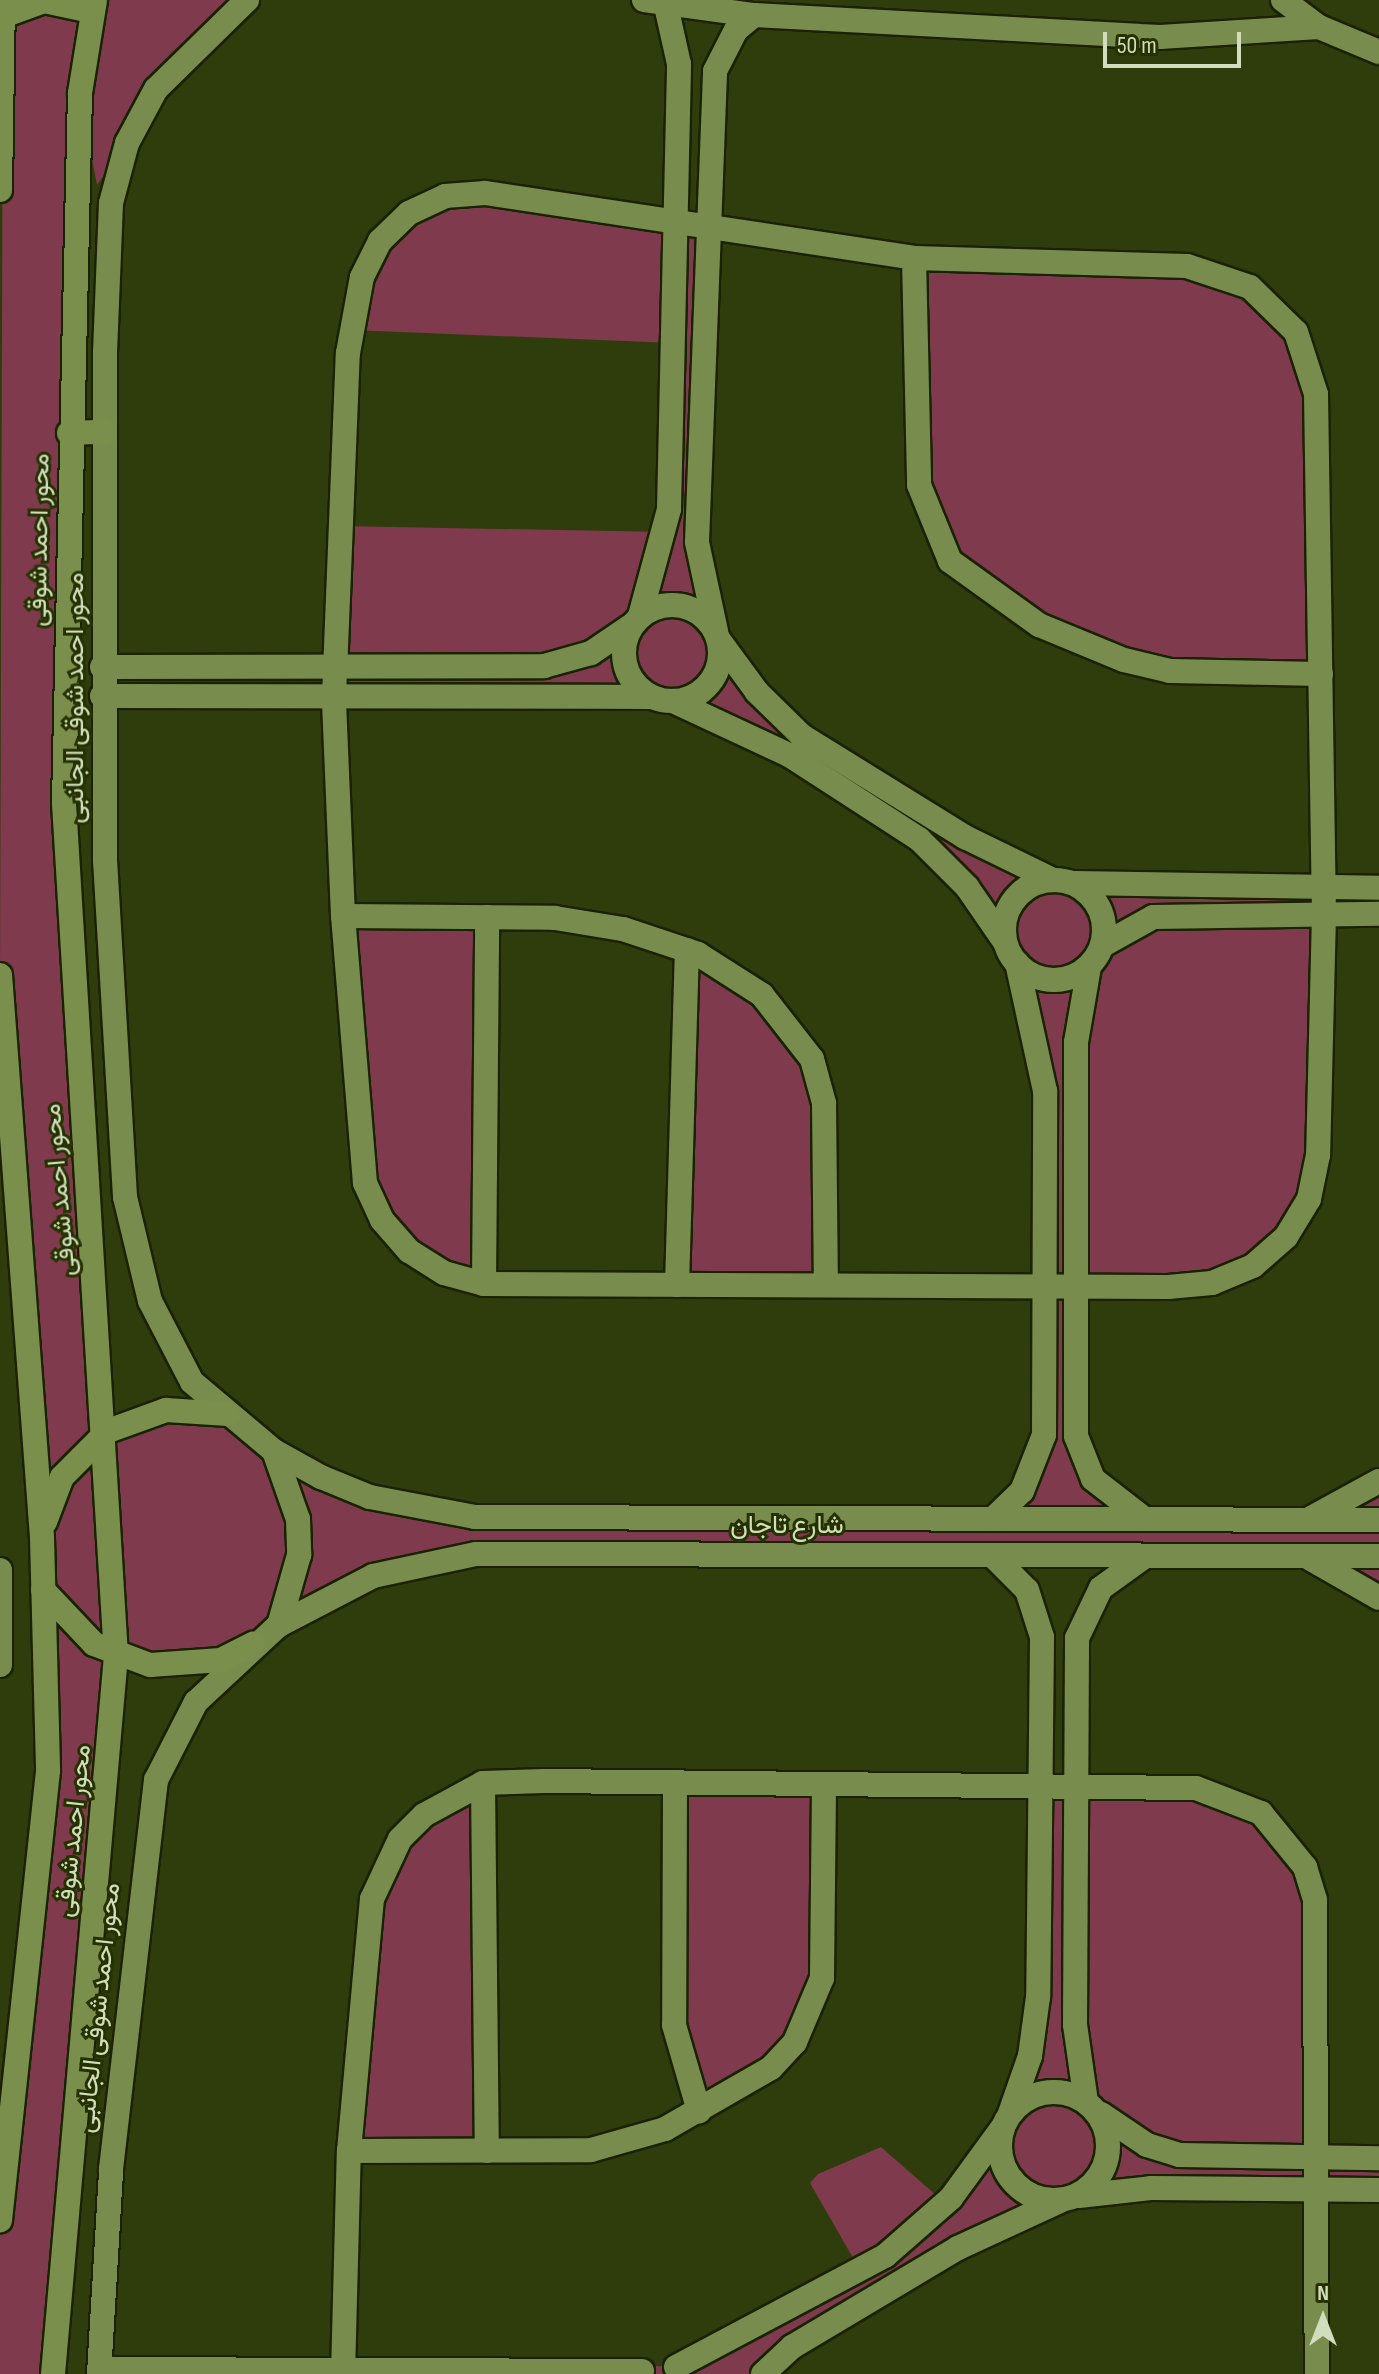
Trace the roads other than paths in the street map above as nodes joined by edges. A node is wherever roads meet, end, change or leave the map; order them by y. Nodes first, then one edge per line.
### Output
1 (247, 0) edge
2 (1283, 0) edge
3 (655, 3) edge
4 (93, 5) edge
5 (3, 8) edge
6 (754, 15) junction
7 (1319, 27) junction
8 (1379, 52) edge
9 (0, 190) edge
10 (675, 217) junction
11 (709, 224) junction
12 (914, 258) junction
13 (104, 432) junction
14 (69, 433) junction
15 (636, 621) junction
16 (718, 636) junction
17 (102, 667) junction
18 (335, 667) junction
19 (1321, 674) junction
20 (102, 696) junction
21 (334, 697) junction
22 (662, 699) junction
23 (1062, 881) junction
24 (1379, 888) edge
25 (1323, 889) junction
26 (1324, 914) junction
27 (1379, 914) edge
28 (343, 916) junction
29 (487, 917) junction
30 (1103, 945) junction
31 (687, 950) junction
32 (1011, 953) junction
33 (1089, 967) junction
34 (0, 975) edge
35 (484, 1284) junction
36 (677, 1285) junction
37 (826, 1285) junction
38 (1045, 1286) junction
39 (1076, 1286) junction
40 (228, 1414) junction
41 (108, 1431) junction
42 (274, 1451) junction
43 (1379, 1481) edge
44 (531, 1517) junction
45 (993, 1519) junction
46 (1148, 1519) junction
47 (1252, 1520) junction
48 (1307, 1520) junction
49 (1379, 1520) edge
50 (42, 1538) junction
51 (531, 1553) junction
52 (992, 1555) junction
53 (1146, 1556) junction
54 (1253, 1556) junction
55 (1305, 1556) junction
56 (1379, 1556) edge
57 (0, 1570) edge
58 (43, 1590) junction
59 (1379, 1598) edge
60 (279, 1625) junction
61 (253, 1644) junction
62 (116, 1656) junction
63 (0, 1665) edge
64 (225, 1670) joint
65 (675, 1782) junction
66 (483, 1783) junction
67 (824, 1784) junction
68 (1040, 1786) junction
69 (1076, 1786) junction
70 (1089, 2104) junction
71 (699, 2111) junction
72 (1006, 2120) junction
73 (349, 2151) junction
74 (487, 2151) junction
75 (1319, 2158) junction
76 (1379, 2158) edge
77 (1319, 2189) junction
78 (1379, 2190) edge
79 (1068, 2199) junction
80 (0, 2220) edge
81 (685, 2370) edge
82 (99, 2371) edge
83 (639, 2372) edge
84 (344, 2373) edge
85 (53, 2374) edge
86 (763, 2374) edge
87 (1317, 2374) edge

1 - 13 street, محور احمد شوقى الجانبى
2 - 7 street
3 - 6 street
3 - 10 street
4 - 5 main road
4 - 14 main road, محور احمد شوقى
5 - 9 main road
6 - 7 street
6 - 11 street
7 - 8 street
10 - 11 street
10 - 15 street
10 - 18 street
11 - 12 street
11 - 16 street
12 - 19 street
12 - 19 street
13 - 14 main road
13 - 17 street, محور احمد شوقى الجانبى
14 - 41 main road, محور احمد شوقى
15 - 16 street
15 - 18 street
15 - 22 street
16 - 22 street
16 - 23 street
17 - 18 street
17 - 20 street, محور احمد شوقى الجانبى
18 - 21 street
19 - 25 street
20 - 21 street
20 - 40 street, محور احمد شوقى الجانبى
21 - 22 street
21 - 28 street
22 - 32 street
23 - 25 street
23 - 30 street
23 - 32 street
24 - 25 street
25 - 26 street
26 - 27 street
26 - 30 street
26 - 39 street
28 - 29 street
28 - 35 street
29 - 31 street
29 - 35 street
30 - 33 street
31 - 36 street
31 - 37 street
32 - 33 street
32 - 38 street
33 - 39 street
34 - 50 main road, محور احمد شوقى
35 - 36 street
36 - 37 street
37 - 38 street
38 - 39 street
38 - 45 street
39 - 46 street
40 - 41 main road
40 - 42 street, شارع تاجان
41 - 50 main road
41 - 62 main road, محور احمد شوقى
42 - 44 street, شارع تاجان
42 - 60 street
43 - 48 street
44 - 45 street, شارع تاجان
44 - 51 street
45 - 46 street, شارع تاجان
46 - 47 street, شارع تاجان
47 - 48 street, شارع تاجان
47 - 54 street
48 - 49 street, شارع تاجان
50 - 58 main road, محور احمد شوقى
51 - 52 street, شارع تاجان
51 - 60 street, شارع تاجان
52 - 53 street, شارع تاجان
52 - 68 street
53 - 54 street, شارع تاجان
53 - 69 street
54 - 55 street, شارع تاجان
55 - 56 street, شارع تاجان
55 - 59 street
57 - 63 street
58 - 62 main road
58 - 80 main road, محور احمد شوقى
60 - 61 street, شارع تاجان
61 - 62 main road
61 - 64 street, شارع تاجان
62 - 85 main road, محور احمد شوقى
64 - 82 street, محور احمد شوقى الجانبى
65 - 66 street
65 - 67 street
65 - 71 street
66 - 73 street
66 - 74 street
67 - 68 street
67 - 71 street
68 - 69 street
68 - 72 street
69 - 70 street
69 - 75 street
70 - 72 street
70 - 75 street
70 - 79 street
71 - 74 street
72 - 79 street
72 - 81 street
73 - 74 street
73 - 84 street
75 - 76 street
75 - 77 street
77 - 78 street
77 - 79 street
77 - 87 street
79 - 86 street
81 - 83 street
82 - 84 street
83 - 84 street

